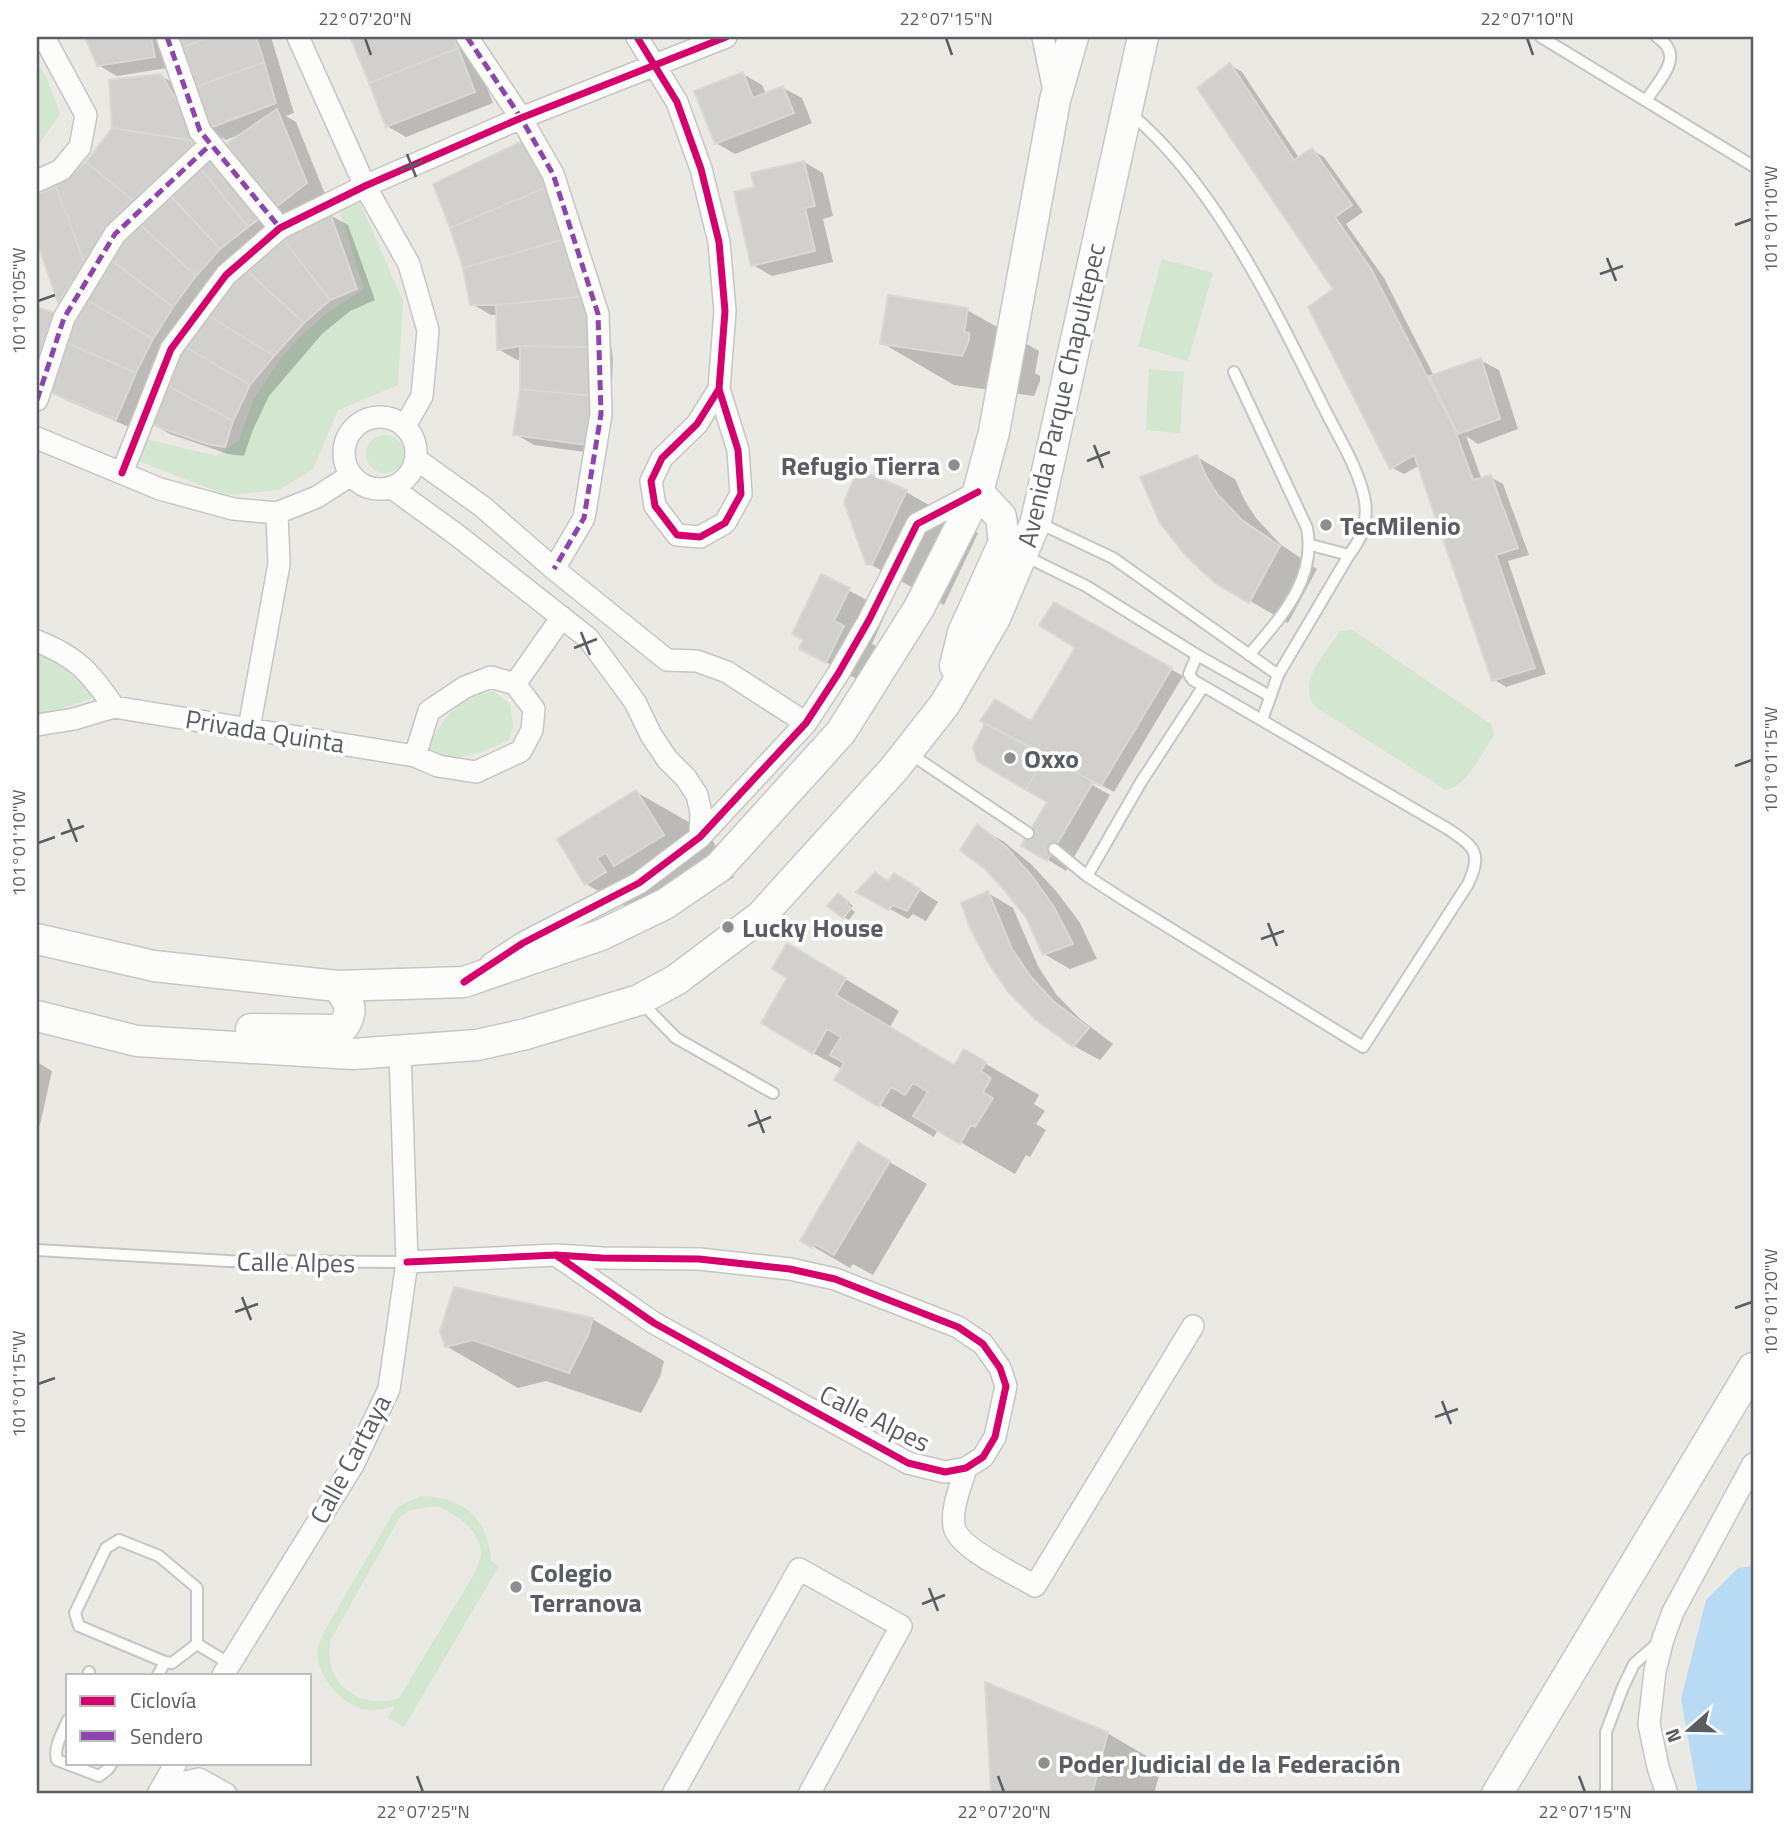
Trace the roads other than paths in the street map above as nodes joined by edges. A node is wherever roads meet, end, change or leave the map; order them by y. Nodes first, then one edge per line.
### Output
1 (40, 37) edge
2 (167, 37) edge
3 (298, 37) edge
4 (467, 37) edge
5 (637, 37) edge
6 (726, 37) edge
7 (1043, 37) edge
8 (1073, 37) edge
9 (1143, 37) edge
10 (1541, 37) edge
11 (1657, 37) edge
12 (655, 65) junction
13 (1055, 100) junction
14 (1646, 101) junction
15 (1127, 110) junction
16 (521, 118) junction
17 (211, 145) junction
18 (1753, 166) edge
19 (37, 181) edge
20 (365, 186) junction
21 (279, 228) junction
22 (1234, 372) dead end
23 (719, 389) junction
24 (37, 400) edge
25 (405, 426) junction
26 (37, 438) edge
27 (416, 459) junction
28 (122, 473) junction
29 (351, 475) junction
30 (392, 488) junction
31 (978, 492) junction
32 (483, 507) junction
33 (277, 513) junction
34 (1037, 521) junction
35 (457, 535) junction
36 (1311, 545) junction
37 (1023, 555) junction
38 (1349, 555) junction
39 (554, 569) junction
40 (608, 613) junction
41 (562, 617) junction
42 (588, 638) junction
43 (37, 641) edge
44 (1197, 655) junction
45 (1249, 655) junction
46 (1278, 675) junction
47 (515, 684) junction
48 (1203, 687) junction
49 (1270, 695) junction
50 (945, 704) junction
51 (114, 707) junction
52 (1262, 720) junction
53 (806, 723) junction
54 (37, 725) edge
55 (249, 727) junction
56 (907, 752) junction
57 (415, 756) junction
58 (1028, 833) dead end
59 (699, 837) junction
60 (1054, 849) dead end
61 (1087, 876) junction
62 (37, 939) edge
63 (464, 982) junction
64 (337, 986) junction
65 (639, 1000) junction
66 (37, 1016) edge
67 (137, 1041) junction
68 (400, 1051) junction
69 (774, 1093) dead end
70 (37, 1250) edge
71 (556, 1255) junction
72 (407, 1262) junction
73 (1193, 1326) dead end
74 (1753, 1368) edge
75 (1753, 1464) edge
76 (966, 1468) junction
77 (1663, 1639) junction
78 (197, 1644) junction
79 (165, 1662) junction
80 (226, 1670) edge
81 (159, 1674) edge
82 (66, 1725) edge
83 (66, 1763) edge
84 (68, 1764) edge
85 (110, 1764) edge
86 (175, 1764) edge
87 (197, 1771) edge
88 (1495, 1789) edge
89 (161, 1791) edge
90 (226, 1794) edge
91 (673, 1794) edge
92 (809, 1794) edge
93 (1606, 1794) edge
94 (1667, 1794) edge

1 - 19 street
2 - 17 street
3 - 20 street
4 - 16 street
5 - 12 street
6 - 12 street
7 - 13 street
8 - 13 main road
9 - 15 main road, Avenida Parque Chapultepec
10 - 14 lane
11 - 14 lane
12 - 16 street
12 - 23 street
13 - 31 main road
14 - 18 lane
15 - 34 main road, Avenida Parque Chapultepec
15 - 38 lane
16 - 20 street
16 - 39 street
17 - 21 street
17 - 24 street
20 - 21 street
20 - 25 street
21 - 28 street
22 - 36 lane
23 - 23 street
25 - 27 street
25 - 29 street
26 - 28 street
27 - 30 street
27 - 32 street
28 - 33 street
29 - 30 street
29 - 33 street
30 - 35 street
31 - 50 main road
31 - 53 street
31 - 63 main road
32 - 35 street
32 - 39 street
33 - 55 street
34 - 37 main road, Avenida Parque Chapultepec
34 - 45 lane
35 - 41 street
36 - 38 lane
36 - 45 lane
37 - 44 lane
37 - 50 main road, Avenida Parque Chapultepec
38 - 46 lane
39 - 40 street
40 - 42 street
40 - 53 street
41 - 42 street
41 - 47 street
42 - 59 street
43 - 51 street
44 - 48 lane
44 - 49 lane
45 - 46 lane
46 - 49 lane
47 - 57 street
47 - 57 street, Privada Quinta
48 - 52 lane
48 - 61 lane
49 - 52 lane
50 - 56 main road, Avenida Parque Chapultepec
51 - 54 street, Privada Quinta
51 - 55 street, Privada Quinta
52 - 61 lane
53 - 59 street
55 - 57 street, Privada Quinta
56 - 58 lane
56 - 65 main road, Avenida Parque Chapultepec
59 - 63 street
60 - 61 lane
62 - 64 main road
63 - 64 main road
64 - 67 main road
65 - 68 main road, Avenida Parque Chapultepec
65 - 69 lane
66 - 67 main road, Avenida Parque Chapultepec
67 - 68 main road, Avenida Parque Chapultepec
68 - 72 street, Calle Cartaya
70 - 72 lane, Calle Alpes
71 - 72 street, Calle Alpes
71 - 76 street, Calle Alpes
71 - 76 street, Calle Alpes
72 - 80 street, Calle Cartaya
73 - 76 street
74 - 88 main road
75 - 77 street
77 - 93 lane
77 - 94 street
78 - 79 lane
78 - 79 lane
78 - 80 lane
79 - 81 lane
82 - 83 lane
84 - 85 lane
86 - 89 street
87 - 89 street
87 - 90 street
91 - 92 street

